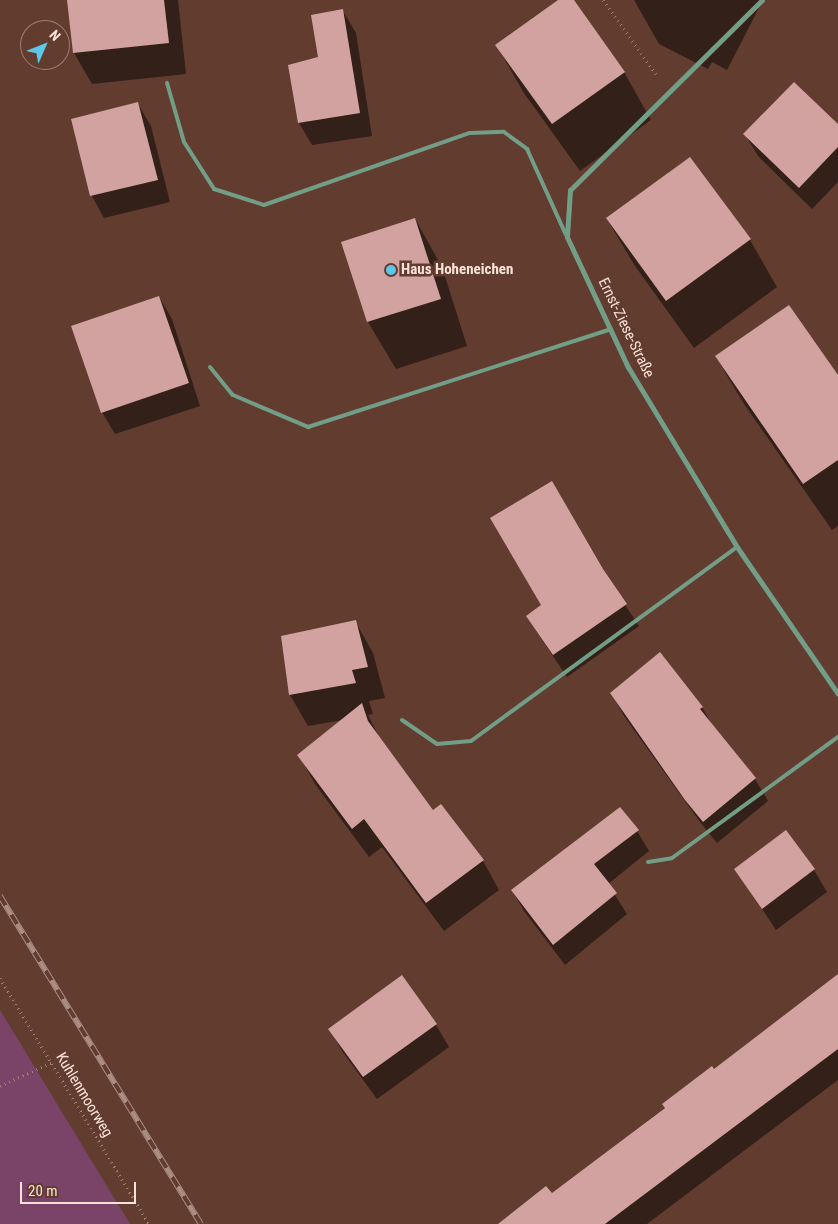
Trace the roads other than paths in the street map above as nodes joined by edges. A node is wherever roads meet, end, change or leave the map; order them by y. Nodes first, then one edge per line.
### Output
1 (762, 0) edge
2 (167, 83) dead end
3 (567, 237) junction
4 (611, 329) junction
5 (210, 367) dead end
6 (737, 547) junction
7 (838, 694) edge
8 (402, 720) dead end
9 (838, 736) edge
10 (648, 862) dead end

1 - 3 street, Ernst-Ziese-Straße
2 - 3 lane
3 - 4 street, Ernst-Ziese-Straße
4 - 5 lane
4 - 6 street, Ernst-Ziese-Straße
6 - 7 street, Ernst-Ziese-Straße
6 - 8 lane
9 - 10 lane

